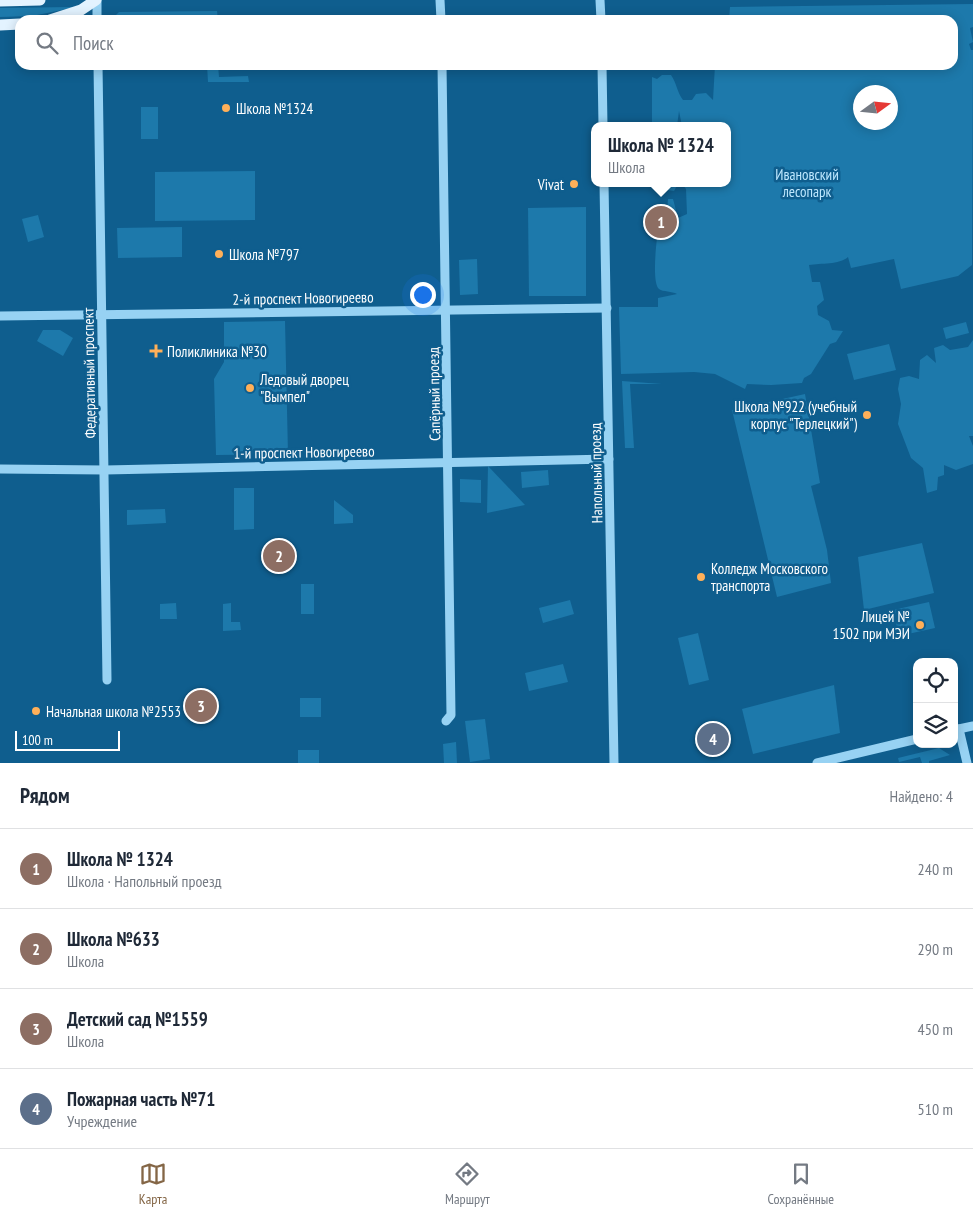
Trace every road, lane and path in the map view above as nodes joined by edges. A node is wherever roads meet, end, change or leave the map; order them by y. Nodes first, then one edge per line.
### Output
1 (40, 0) edge
2 (96, 0) edge
3 (440, 0) edge
4 (600, 0) edge
5 (0, 1) edge
6 (66, 15) edge
7 (97, 15) edge
8 (441, 15) edge
9 (601, 15) edge
10 (15, 24) edge
11 (0, 25) edge
12 (98, 70) edge
13 (442, 70) edge
14 (602, 70) edge
15 (603, 122) edge
16 (604, 187) edge
17 (607, 308) junction
18 (446, 309) junction
19 (102, 315) junction
20 (0, 316) edge
21 (609, 460) junction
22 (448, 463) junction
23 (0, 469) edge
24 (105, 470) junction
25 (107, 680) dead end
26 (446, 721) dead end
27 (973, 726) edge
28 (958, 730) edge
29 (958, 733) edge
30 (913, 740) edge
31 (614, 763) edge
32 (817, 763) edge
33 (967, 763) edge

1 - 5 main road
2 - 6 main road
2 - 7 street
3 - 8 street
4 - 9 street
10 - 11 main road
12 - 19 street, Федеративный проспект
13 - 18 street, Сапёрный проезд
14 - 15 street
16 - 17 street, Напольный проезд
17 - 18 street, 2-й проспект Новогиреево
17 - 21 street, Напольный проезд
18 - 19 street, 2-й проспект Новогиреево
18 - 22 street, Сапёрный проезд
19 - 20 street, 2-й проспект Новогиреево
19 - 24 street, Федеративный проспект
21 - 22 street, 1-й проспект Новогиреево
21 - 31 street, Напольный проезд
22 - 24 street, 1-й проспект Новогиреево
22 - 26 street, Сапёрный проезд
23 - 24 street, 1-й проспект Новогиреево
24 - 25 street, Федеративный проспект
27 - 28 street
29 - 33 street
30 - 32 street

